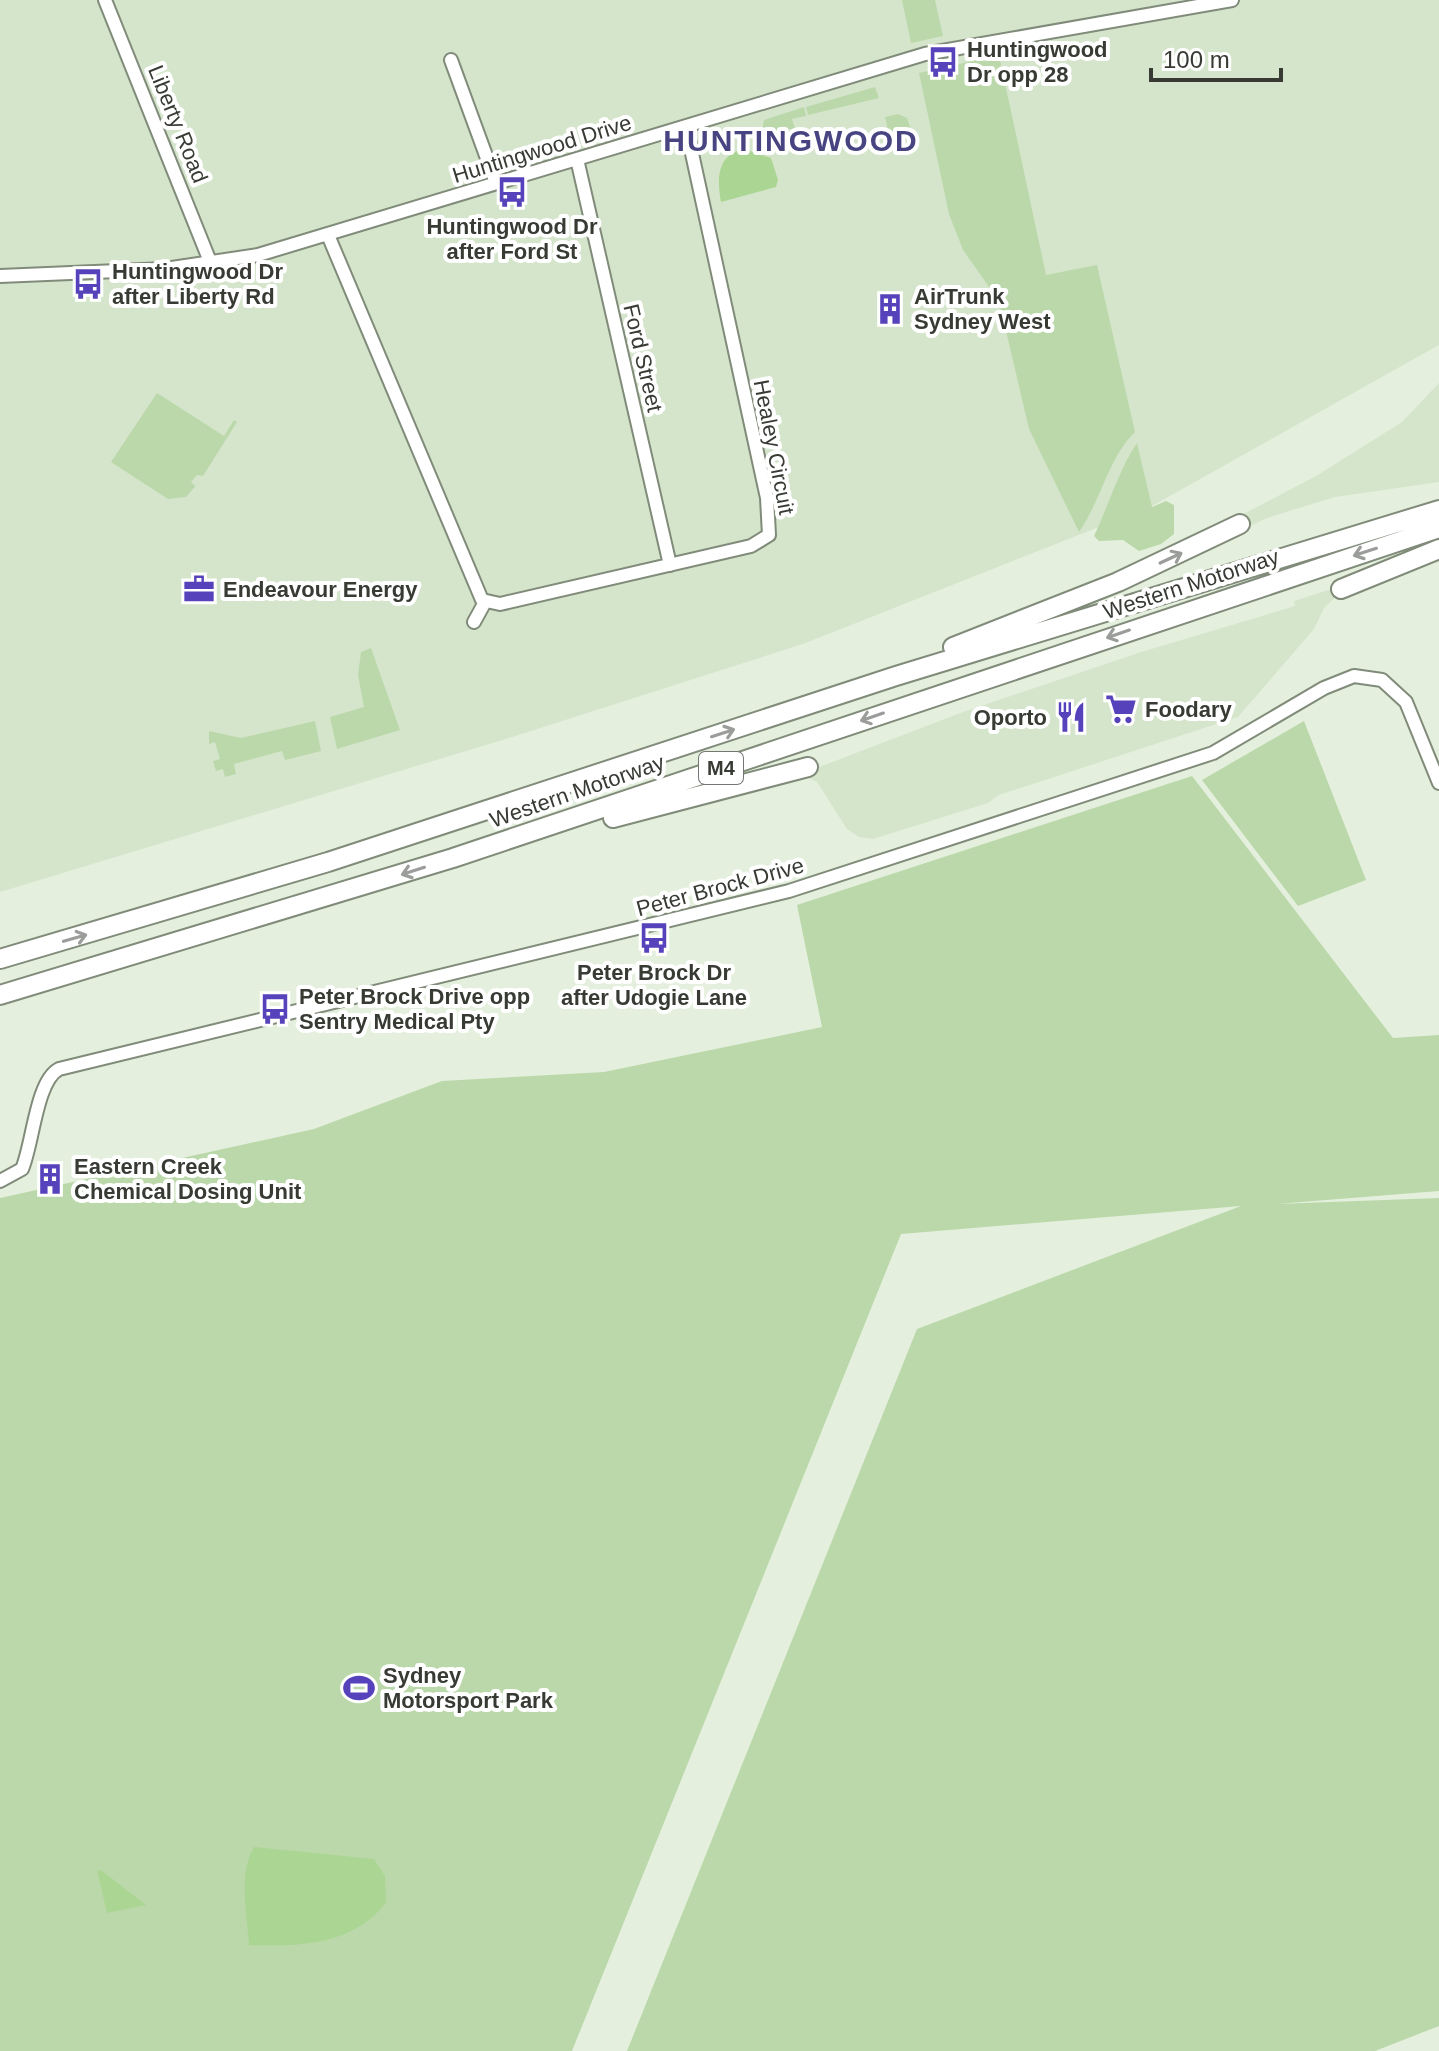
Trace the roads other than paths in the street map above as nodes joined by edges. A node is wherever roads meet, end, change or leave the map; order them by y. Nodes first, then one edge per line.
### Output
1 (105, 0) edge
2 (1232, 0) edge
3 (1182, 4) edge
4 (451, 60) dead end
5 (686, 126) junction
6 (577, 159) junction
7 (496, 183) junction
8 (328, 235) junction
9 (211, 264) junction
10 (0, 276) edge
11 (1439, 503) edge
12 (1439, 510) edge
13 (1240, 524) dead end
14 (1393, 524) junction
15 (1439, 528) edge
16 (1439, 549) edge
17 (670, 565) junction
18 (1341, 589) dead end
19 (485, 602) junction
20 (474, 622) dead end
21 (896, 676) junction
22 (808, 767) dead end
23 (1439, 783) edge
24 (453, 858) junction
25 (0, 959) edge
26 (0, 995) edge
27 (0, 1181) edge

1 - 9 street, Liberty Road
2 - 3 street, Huntingwood Drive
3 - 5 street, Huntingwood Drive
4 - 7 street
5 - 6 street, Huntingwood Drive
5 - 17 street, Healey Circuit
6 - 7 street, Huntingwood Drive
6 - 17 street, Ford Street
7 - 8 street, Huntingwood Drive
8 - 9 street, Huntingwood Drive
8 - 19 street
9 - 10 street, Huntingwood Drive
11 - 14 highway
12 - 14 highway, Western Motorway / M4
21 -> 13 highway
14 - 21 highway, Western Motorway / M4
15 -> 24 highway, Western Motorway / M4
16 - 18 highway
17 - 19 street, Healey Circuit
19 - 20 street
25 -> 21 highway, Western Motorway / M4
22 - 24 highway
23 - 27 street, Peter Brock Drive
24 -> 26 highway, Western Motorway / M4

